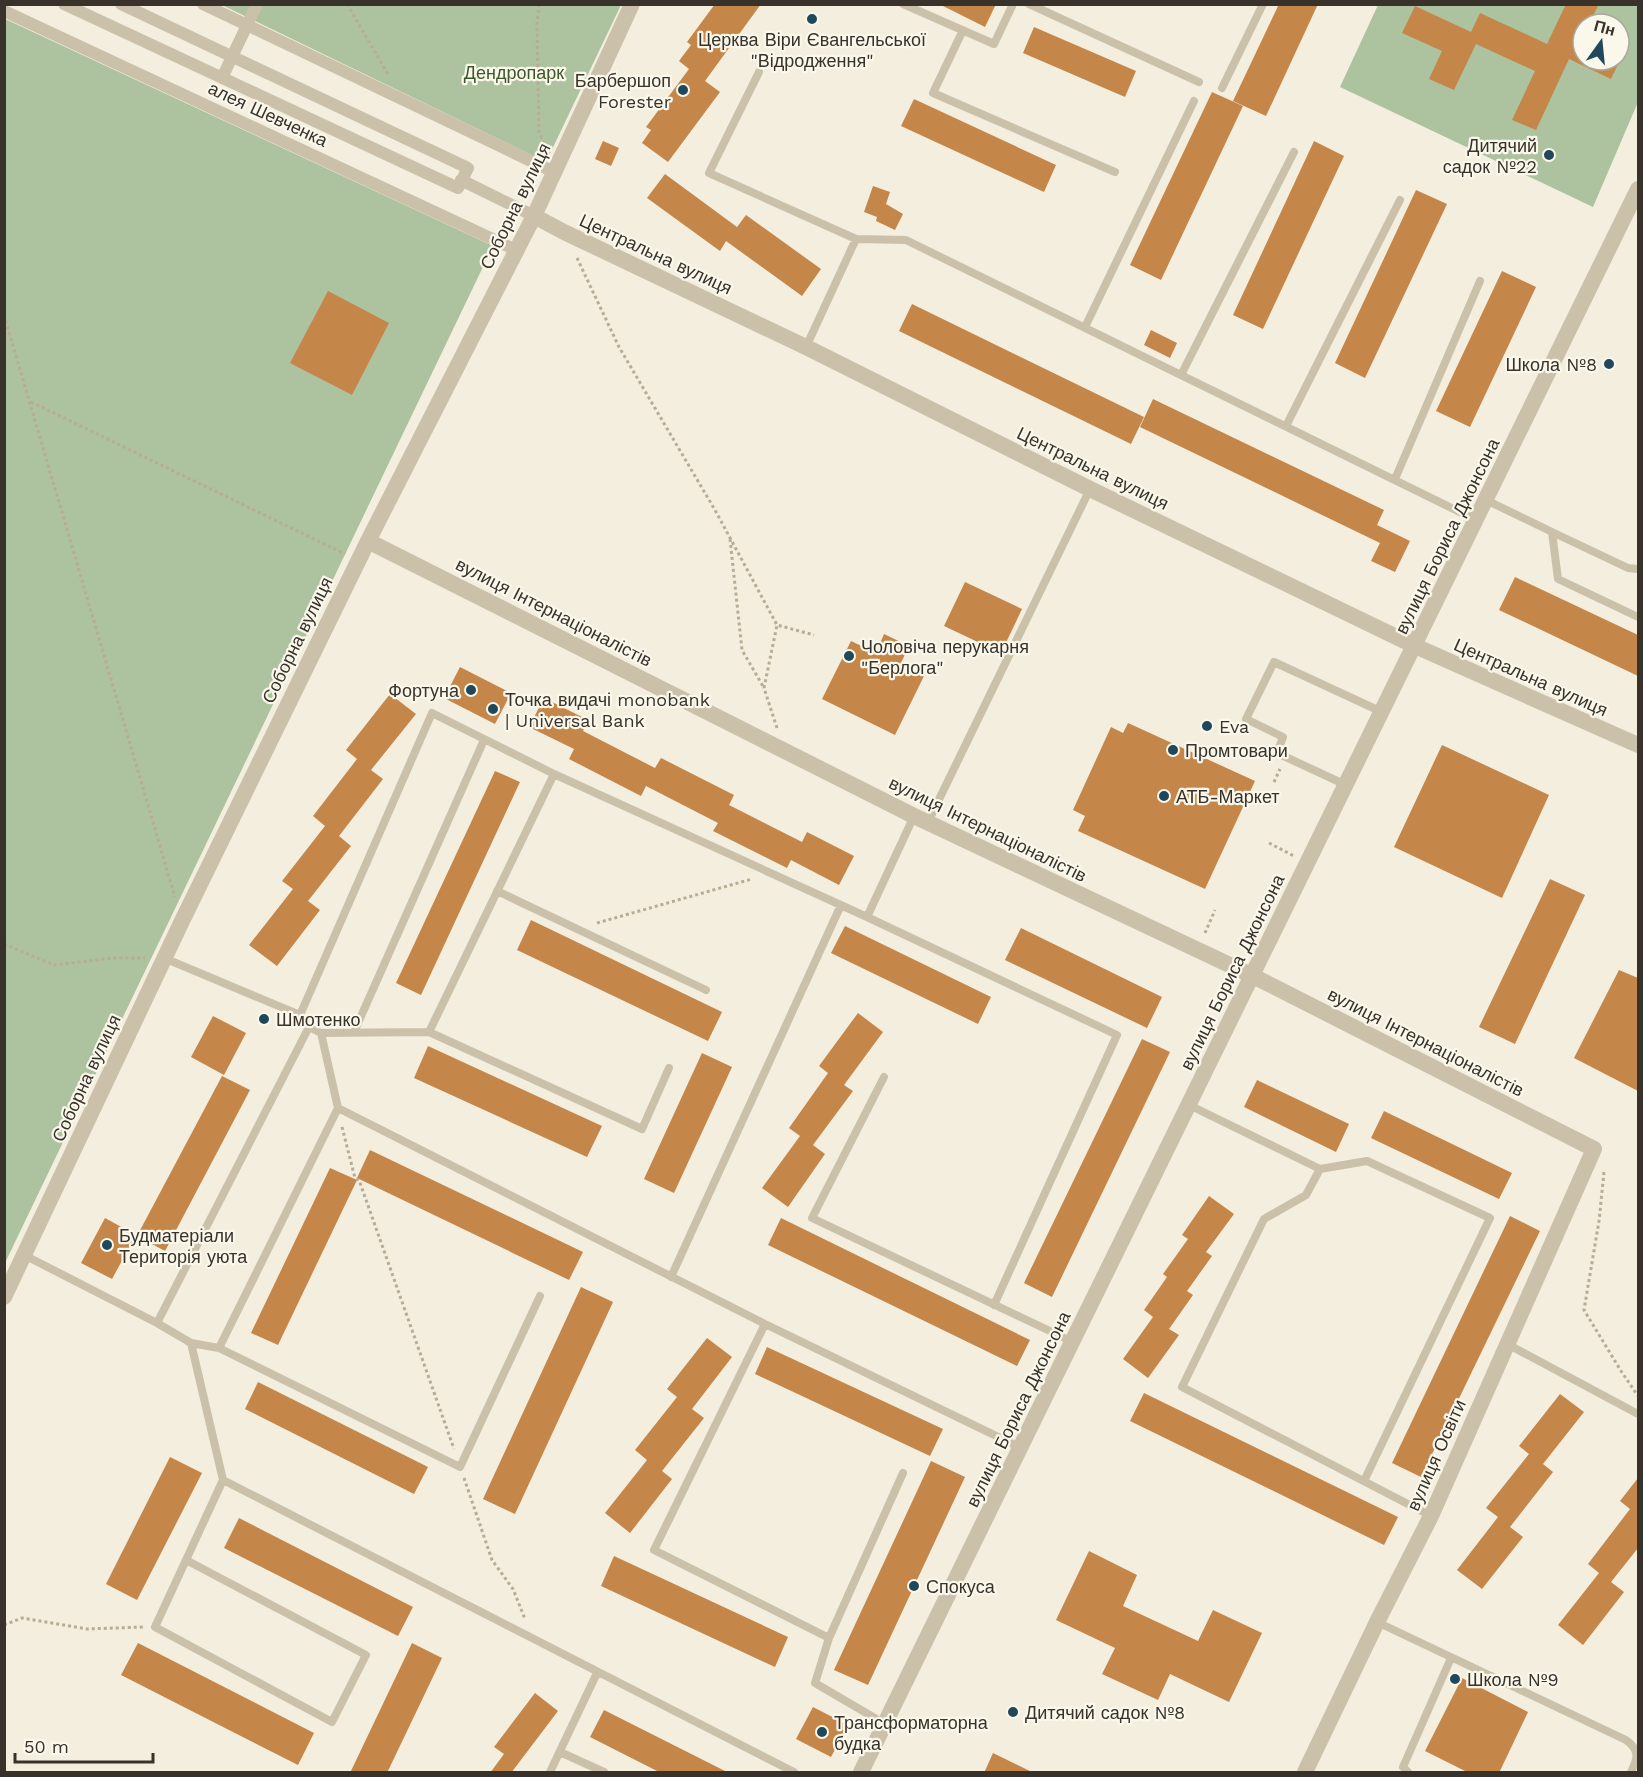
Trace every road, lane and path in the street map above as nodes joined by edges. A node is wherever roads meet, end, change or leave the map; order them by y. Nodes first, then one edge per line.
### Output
1 (64, 4) edge
2 (121, 4) edge
3 (203, 4) edge
4 (257, 4) edge
5 (347, 4) edge
6 (539, 4) edge
7 (632, 4) edge
8 (903, 4) edge
9 (1013, 4) edge
10 (1029, 4) edge
11 (1263, 4) edge
12 (4, 11) edge
13 (247, 26) junction
14 (963, 30) junction
15 (232, 56) junction
16 (759, 72) dead end
17 (222, 78) junction
18 (1199, 82) dead end
19 (1222, 88) dead end
20 (404, 100) junction
21 (1194, 101) dead end
22 (1294, 152) dead end
23 (554, 172) junction
24 (1115, 172) dead end
25 (461, 180) junction
26 (1638, 189) edge
27 (1400, 200) dead end
28 (534, 216) junction
29 (564, 232) junction
30 (856, 239) junction
31 (516, 250) junction
32 (1480, 282) dead end
33 (4, 315) edge
34 (1085, 327) junction
35 (806, 347) junction
36 (1181, 375) junction
37 (31, 402) junction
38 (1286, 426) junction
39 (1395, 479) junction
40 (1090, 489) junction
41 (1486, 500) junction
42 (1476, 520) junction
43 (1552, 532) junction
44 (730, 537) junction
45 (368, 541) junction
46 (358, 560) junction
47 (1638, 569) edge
48 (1638, 617) edge
49 (777, 625) junction
50 (814, 634) dead end
51 (1415, 646) junction
52 (764, 688) junction
53 (1382, 712) junction
54 (484, 740) junction
55 (1638, 745) edge
56 (784, 750) junction
57 (1281, 767) dead end
58 (554, 774) junction
59 (1274, 782) dead end
60 (1346, 785) junction
61 (921, 819) junction
62 (1269, 843) dead end
63 (1308, 863) junction
64 (771, 873) junction
65 (497, 891) junction
66 (841, 905) junction
67 (1215, 910) dead end
68 (867, 917) junction
69 (182, 921) junction
70 (578, 929) junction
71 (1205, 933) dead end
72 (4, 944) edge
73 (164, 958) junction
74 (1252, 976) junction
75 (706, 990) dead end
76 (300, 1015) junction
77 (309, 1027) junction
78 (354, 1032) junction
79 (429, 1032) junction
80 (321, 1033) junction
81 (669, 1068) dead end
82 (884, 1077) dead end
83 (1189, 1105) junction
84 (338, 1108) junction
85 (1593, 1149) junction
86 (1320, 1169) junction
87 (24, 1255) junction
88 (671, 1277) junction
89 (540, 1296) dead end
90 (4, 1297) edge
91 (994, 1305) junction
92 (157, 1323) junction
93 (765, 1324) junction
94 (1073, 1342) junction
95 (191, 1343) junction
96 (1507, 1344) junction
97 (219, 1348) junction
98 (1638, 1396) edge
99 (1638, 1414) edge
100 (1021, 1448) junction
101 (460, 1467) junction
102 (903, 1473) dead end
103 (223, 1480) junction
104 (1364, 1481) junction
105 (1431, 1516) junction
106 (186, 1560) junction
107 (1377, 1623) junction
108 (4, 1625) edge
109 (155, 1627) junction
110 (829, 1638) junction
111 (533, 1640) junction
112 (1451, 1658) junction
113 (597, 1673) junction
114 (885, 1724) junction
115 (560, 1752) junction
116 (550, 1773) edge
117 (604, 1773) edge
118 (794, 1773) edge
119 (861, 1773) edge
120 (1305, 1773) edge
121 (1408, 1773) edge
122 (1631, 1773) edge

1 - 17 street, алея Шевченка
2 - 15 street, алея Шевченка
3 - 13 street
4 - 13 street, алея Шевченка
5 - 20 path
6 - 23 path
7 - 23 street, Соборна вулиця
8 - 14 lane
9 - 14 lane
10 - 18 lane
11 - 19 lane
12 - 31 street, алея Шевченка
13 - 15 street, алея Шевченка
13 - 20 street
14 - 24 lane
15 - 17 street, алея Шевченка
15 - 25 street, алея Шевченка
16 - 30 lane
17 - 25 street, алея Шевченка
20 - 23 street
21 - 34 lane
22 - 36 lane
23 - 28 street, Соборна вулиця
25 - 28 street, алея Шевченка
26 - 41 street, вулиця Бориса Джонсона
27 - 38 lane
28 - 29 street, Центральна вулиця
28 - 31 street, Соборна вулиця
29 - 35 street, Центральна вулиця
29 - 44 path
30 - 34 lane
30 - 35 lane
31 - 45 street, Соборна вулиця
32 - 39 lane
33 - 37 path
34 - 36 lane
35 - 40 street, Центральна вулиця
36 - 38 lane
37 - 46 path
37 - 69 path
38 - 39 lane
39 - 42 lane
40 - 51 street, Центральна вулиця
40 - 61 lane
41 - 42 street, вулиця Бориса Джонсона
41 - 43 lane
42 - 51 street, вулиця Бориса Джонсона
43 - 47 lane
43 - 48 lane
44 - 49 path
44 - 52 path
45 - 46 street, Соборна вулиця
45 - 56 street, вулиця Інтернаціоналістів
46 - 69 street, Соборна вулиця
49 - 50 path
49 - 52 path
51 - 53 street, вулиця Бориса Джонсона
51 - 55 street, Центральна вулиця
52 - 56 path
53 - 60 street, вулиця Бориса Джонсона
53 - 60 lane
54 - 58 lane
54 - 76 lane
54 - 78 lane
56 - 61 street, вулиця Інтернаціоналістів
57 - 59 path
58 - 64 lane
58 - 65 lane
60 - 63 street, вулиця Бориса Джонсона
61 - 68 lane
61 - 74 street, вулиця Інтернаціоналістів
62 - 63 path
63 - 74 street, вулиця Бориса Джонсона
64 - 66 lane
64 - 70 path
65 - 70 lane
65 - 79 lane
66 - 68 lane
66 - 88 lane
67 - 71 path
68 - 91 lane
69 - 73 street, Соборна вулиця
70 - 75 lane
72 - 73 path
73 - 76 lane
73 - 87 street, Соборна вулиця
74 - 83 street, вулиця Бориса Джонсона
74 - 85 street, вулиця Інтернаціоналістів
76 - 77 lane
77 - 80 lane
77 - 92 lane
78 - 79 lane
78 - 80 lane
79 - 81 lane
80 - 84 lane
82 - 91 lane
83 - 86 lane
83 - 94 street, вулиця Бориса Джонсона
84 - 88 lane
84 - 97 lane
84 - 101 path
85 - 96 street, вулиця Освіти
85 - 98 path
86 - 104 lane
86 - 104 lane
87 - 90 street, Соборна вулиця
87 - 92 lane
88 - 93 lane
89 - 101 lane
91 - 94 lane
92 - 95 lane
93 - 100 lane
93 - 110 lane
94 - 100 street, вулиця Бориса Джонсона
95 - 97 lane
95 - 103 lane
96 - 99 lane
96 - 105 street, вулиця Освіти
97 - 101 lane
100 - 114 street, вулиця Бориса Джонсона
101 - 111 path
102 - 110 lane
103 - 106 lane
103 - 111 lane
104 - 105 lane
105 - 107 street, вулиця Освіти
106 - 109 lane
106 - 109 lane
107 - 112 lane
107 - 120 street, вулиця Освіти
108 - 109 path
110 - 114 lane
111 - 113 lane
112 - 121 lane
112 - 122 lane
113 - 115 lane
113 - 118 lane
114 - 119 street, вулиця Бориса Джонсона
115 - 116 lane
115 - 117 lane

